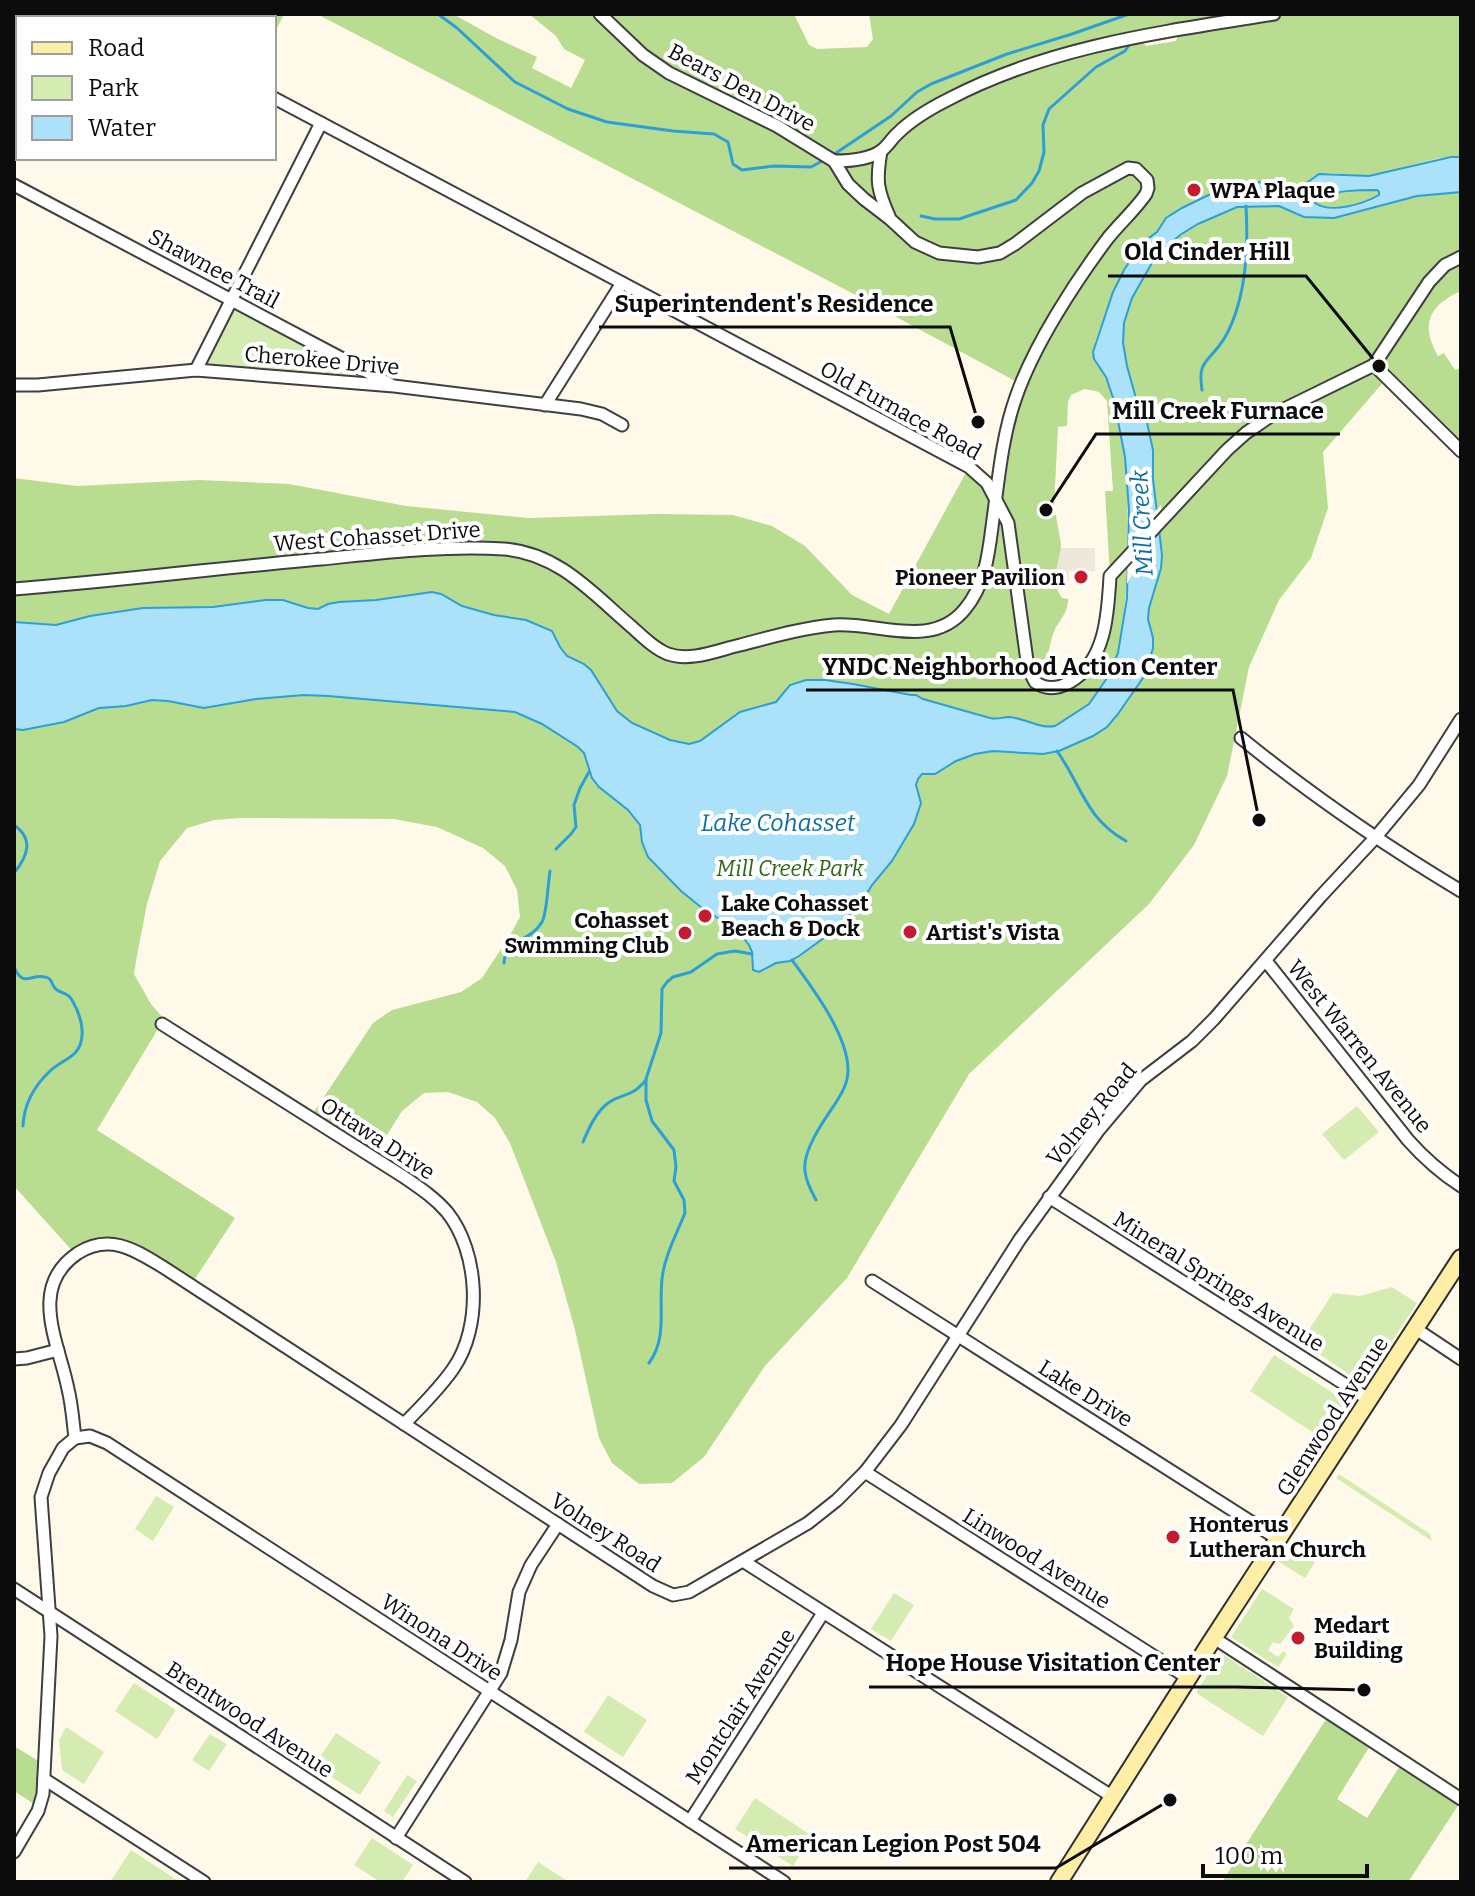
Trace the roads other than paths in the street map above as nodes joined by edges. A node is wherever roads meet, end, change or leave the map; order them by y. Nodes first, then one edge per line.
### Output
1 (600, 14) edge
2 (1274, 14) edge
3 (276, 99) edge
4 (321, 123) junction
5 (881, 151) junction
6 (833, 160) junction
7 (14, 185) edge
8 (890, 219) junction
9 (1461, 257) edge
10 (622, 283) junction
11 (231, 300) junction
12 (1374, 365) junction
13 (196, 370) junction
14 (14, 385) edge
15 (394, 386) junction
16 (545, 405) junction
17 (622, 425) dead end
18 (1461, 451) edge
19 (996, 499) junction
20 (14, 589) edge
21 (1461, 719) edge
22 (1241, 738) dead end
23 (1375, 838) junction
24 (1461, 891) edge
25 (1266, 961) junction
26 (162, 1024) dead end
27 (1461, 1186) edge
28 (1049, 1197) junction
29 (1461, 1258) edge
30 (872, 1281) dead end
31 (1416, 1329) junction
32 (958, 1336) junction
33 (58, 1350) junction
34 (14, 1359) edge
35 (1461, 1359) edge
36 (1368, 1399) junction
37 (404, 1424) junction
38 (75, 1438) junction
39 (865, 1472) junction
40 (558, 1524) junction
41 (1278, 1539) junction
42 (743, 1561) junction
43 (14, 1589) edge
44 (50, 1613) junction
45 (823, 1613) junction
46 (1214, 1638) junction
47 (1188, 1678) junction
48 (489, 1691) junction
49 (44, 1779) junction
50 (1113, 1797) junction
51 (1461, 1799) edge
52 (690, 1821) junction
53 (396, 1838) junction
54 (14, 1852) edge
55 (204, 1882) edge
56 (465, 1882) edge
57 (784, 1882) edge
58 (1059, 1882) edge

1 - 6 street, Bears Den Drive
2 - 5 street
3 - 4 street, Old Furnace Road
4 - 10 street, Old Furnace Road
4 - 11 street
5 - 6 street
5 - 8 street
6 - 8 street
7 - 11 street, Shawnee Trail
8 - 19 street, West Cohasset Drive
9 - 12 street
10 - 16 street
10 - 19 street, Old Furnace Road
11 - 13 street
11 - 15 street, Shawnee Trail
12 - 18 street
12 - 19 street, Old Furnace Road
13 - 14 street, Cherokee Drive
13 - 15 street, Cherokee Drive
15 - 16 street, Cherokee Drive
16 - 17 street, Cherokee Drive
19 - 20 street, West Cohasset Drive
21 - 23 street, Volney Road
22 - 23 street
23 - 24 street
23 - 25 street, Volney Road
25 - 27 street, West Warren Avenue
25 - 28 street, Volney Road
26 - 37 street, Ottawa Drive
28 - 32 street, Volney Road
28 - 36 street, Mineral Springs Avenue
29 - 31 main road, Glenwood Avenue
30 - 32 street, Lake Drive
31 - 35 street
31 - 36 main road, Glenwood Avenue
32 - 39 street, Volney Road
32 - 41 street, Lake Drive
33 - 34 street
33 - 37 street, Volney Road
33 - 38 street, Volney Road
36 - 41 main road, Glenwood Avenue
37 - 40 street, Volney Road
38 - 44 street
38 - 48 street, Winona Drive
39 - 42 street, Volney Road
39 - 47 street, Linwood Avenue
40 - 42 street, Volney Road
40 - 48 street
41 - 46 main road, Glenwood Avenue
42 - 45 street
43 - 44 street, Brentwood Avenue
44 - 49 street
44 - 53 street, Brentwood Avenue
45 - 50 street
45 - 52 street, Montclair Avenue
46 - 47 main road, Glenwood Avenue
46 - 51 street
47 - 50 main road, Glenwood Avenue
48 - 52 street, Winona Drive
48 - 53 street
49 - 54 street
49 - 55 street
50 - 58 main road, Glenwood Avenue
52 - 57 street, Winona Drive
53 - 56 street, Brentwood Avenue

